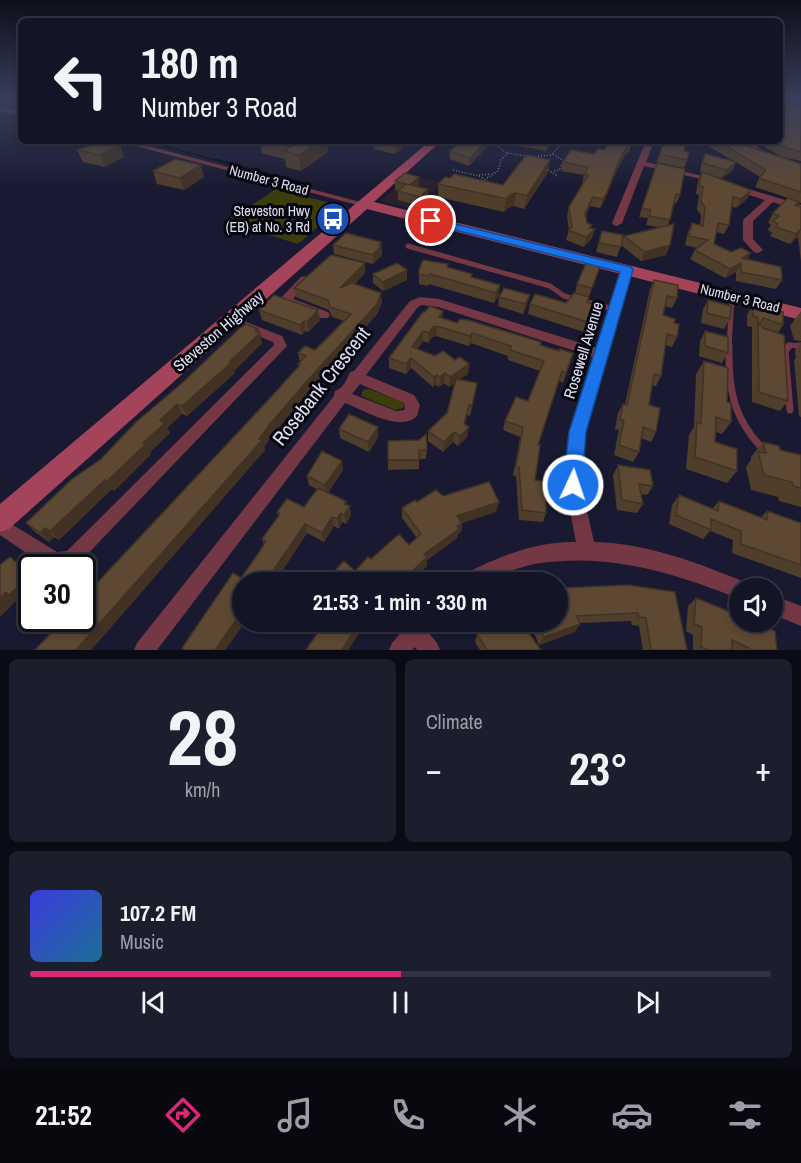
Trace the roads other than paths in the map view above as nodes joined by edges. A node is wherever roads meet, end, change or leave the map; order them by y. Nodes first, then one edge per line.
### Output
1 (133, 144) edge
2 (433, 144) edge
3 (649, 144) edge
4 (753, 144) edge
5 (773, 157) edge
6 (641, 163) junction
7 (771, 199) junction
8 (364, 204) junction
9 (801, 208) edge
10 (616, 223) dead end
11 (408, 246) dead end
12 (758, 250) dead end
13 (627, 270) junction
14 (311, 273) edge
15 (270, 286) junction
16 (290, 293) junction
17 (732, 296) junction
18 (614, 309) junction
19 (801, 314) edge
20 (324, 315) dead end
21 (231, 320) junction
22 (782, 341) edge
23 (792, 345) junction
24 (801, 346) edge
25 (600, 354) junction
26 (356, 376) junction
27 (340, 395) junction
28 (790, 410) dead end
29 (770, 455) edge
30 (0, 522) edge
31 (585, 548) junction
32 (487, 572) edge
33 (729, 586) edge
34 (783, 609) edge
35 (801, 616) edge
36 (414, 632) edge
37 (422, 632) edge
38 (144, 650) edge
39 (399, 650) edge
40 (430, 650) edge

1 - 8 street, Number 3 Road
2 - 8 main road, Steveston Highway
3 - 6 street
4 - 5 street
6 - 7 street
6 - 10 street
7 - 9 street
7 - 12 street
8 - 13 main road, Number 3 Road
8 - 15 main road, Steveston Highway
11 - 18 lane
13 - 17 main road, Number 3 Road
13 - 18 street, Rosewell Avenue
14 - 16 street
15 - 16 street
15 - 21 main road, Steveston Highway
16 - 20 street
17 - 19 main road, Number 3 Road
17 - 29 lane
18 - 25 street, Rosewell Avenue
21 - 30 main road, Steveston Highway
21 - 30 street
22 - 23 lane
23 - 24 lane
23 - 28 lane
25 - 26 street, Rosebank Crescent
25 - 31 street, Rosewell Avenue
26 - 27 street, Rosebank Crescent
26 - 27 street
27 - 38 street, Rosebank Crescent
31 - 32 street
31 - 33 street
34 - 35 street
36 - 39 street
37 - 40 street

